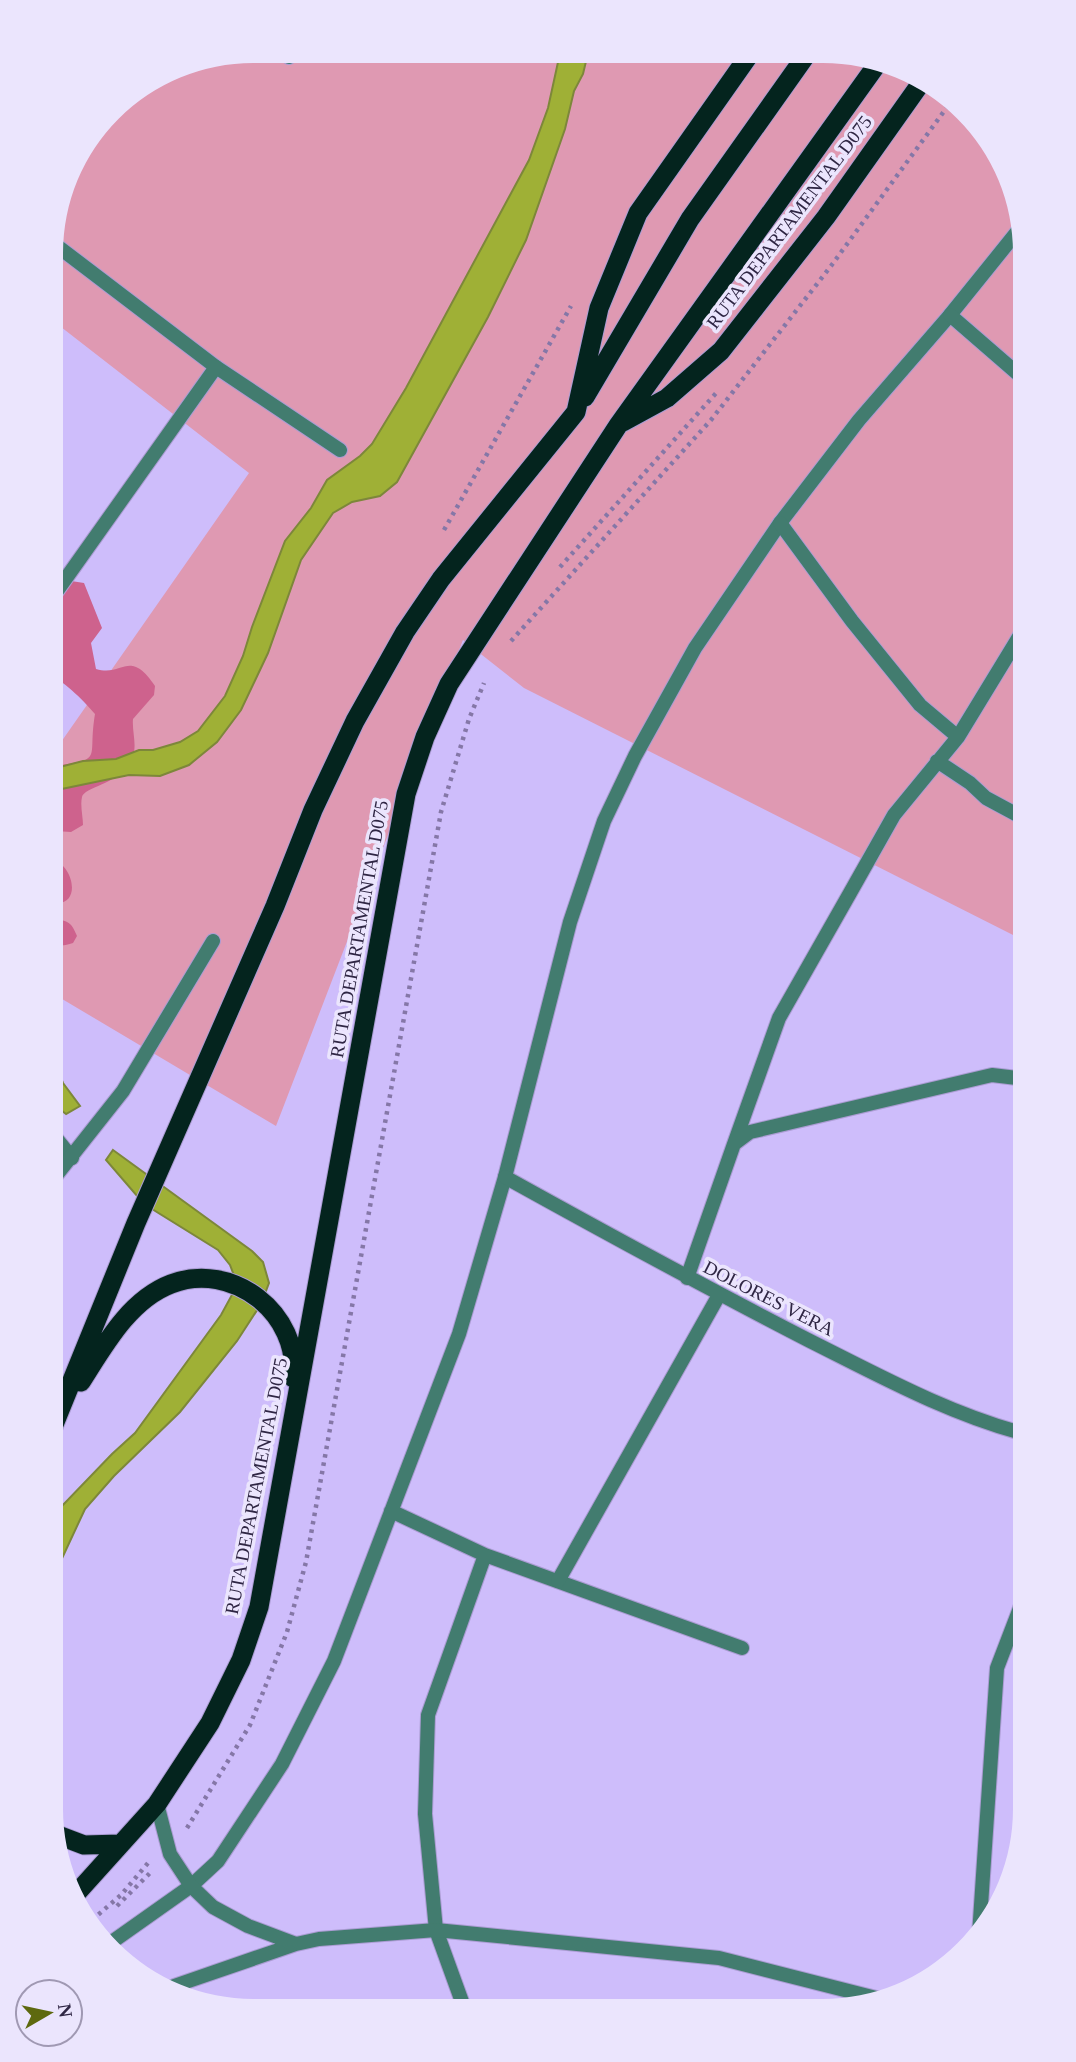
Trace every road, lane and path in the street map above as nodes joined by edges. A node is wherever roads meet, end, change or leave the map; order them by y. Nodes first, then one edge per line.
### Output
1 (744, 63) edge
2 (801, 63) edge
3 (873, 70) edge
4 (917, 89) edge
5 (946, 108) edge
6 (1012, 238) edge
7 (63, 251) edge
8 (950, 316) junction
9 (216, 367) junction
10 (1013, 370) edge
11 (724, 384) dead end
12 (576, 412) junction
13 (619, 424) junction
14 (340, 450) dead end
15 (779, 523) junction
16 (556, 571) dead end
17 (63, 583) edge
18 (1013, 648) edge
19 (503, 651) dead end
20 (486, 679) dead end
21 (958, 737) junction
22 (937, 761) junction
23 (1013, 813) edge
24 (213, 941) dead end
25 (1013, 1078) edge
26 (734, 1144) junction
27 (63, 1147) edge
28 (72, 1158) junction
29 (63, 1168) edge
30 (505, 1177) junction
31 (687, 1278) junction
32 (719, 1294) junction
33 (63, 1402) edge
34 (63, 1412) edge
35 (1013, 1431) edge
36 (391, 1511) junction
37 (271, 1546) junction
38 (485, 1555) junction
39 (558, 1581) junction
40 (1013, 1626) edge
41 (743, 1648) dead end
42 (157, 1804) junction
43 (66, 1838) edge
44 (166, 1839) junction
45 (121, 1844) junction
46 (170, 1854) junction
47 (191, 1886) junction
48 (81, 1888) edge
49 (980, 1916) edge
50 (96, 1917) edge
51 (106, 1917) dead end
52 (436, 1930) junction
53 (116, 1939) edge
54 (296, 1944) junction
55 (179, 1984) edge
56 (862, 1994) edge
57 (461, 1999) edge

1 - 12 highway
2 - 12 highway
3 - 13 highway
4 - 13 highway, RUTA DEPARTAMENTAL D075
5 - 19 path
6 - 8 street
7 - 9 street
8 - 10 street
8 - 15 street
9 - 14 street
9 - 17 street
11 - 16 path
12 - 33 highway
13 - 37 highway, RUTA DEPARTAMENTAL D075
15 - 21 street
15 - 30 street
18 - 21 street
20 - 46 path
21 - 22 street
22 - 23 street
22 - 26 street
24 - 28 street
25 - 26 street
26 - 31 street
27 - 28 street
28 - 29 street
30 - 31 street, DOLORES VERA
30 - 36 street
31 - 32 street, DOLORES VERA
32 - 35 street, DOLORES VERA
32 - 39 street
34 - 37 highway
36 - 38 street
36 - 47 street
37 - 42 highway, RUTA DEPARTAMENTAL D075
38 - 39 street
38 - 52 street
39 - 41 street
40 - 49 street
42 - 44 street
42 - 45 highway, RUTA DEPARTAMENTAL D075
43 - 45 highway
44 - 46 street
44 - 50 path
45 - 48 highway, RUTA DEPARTAMENTAL D075
46 - 47 street
46 - 51 path
47 - 53 street
47 - 54 street
52 - 54 street
52 - 56 street
52 - 57 street
54 - 55 street

